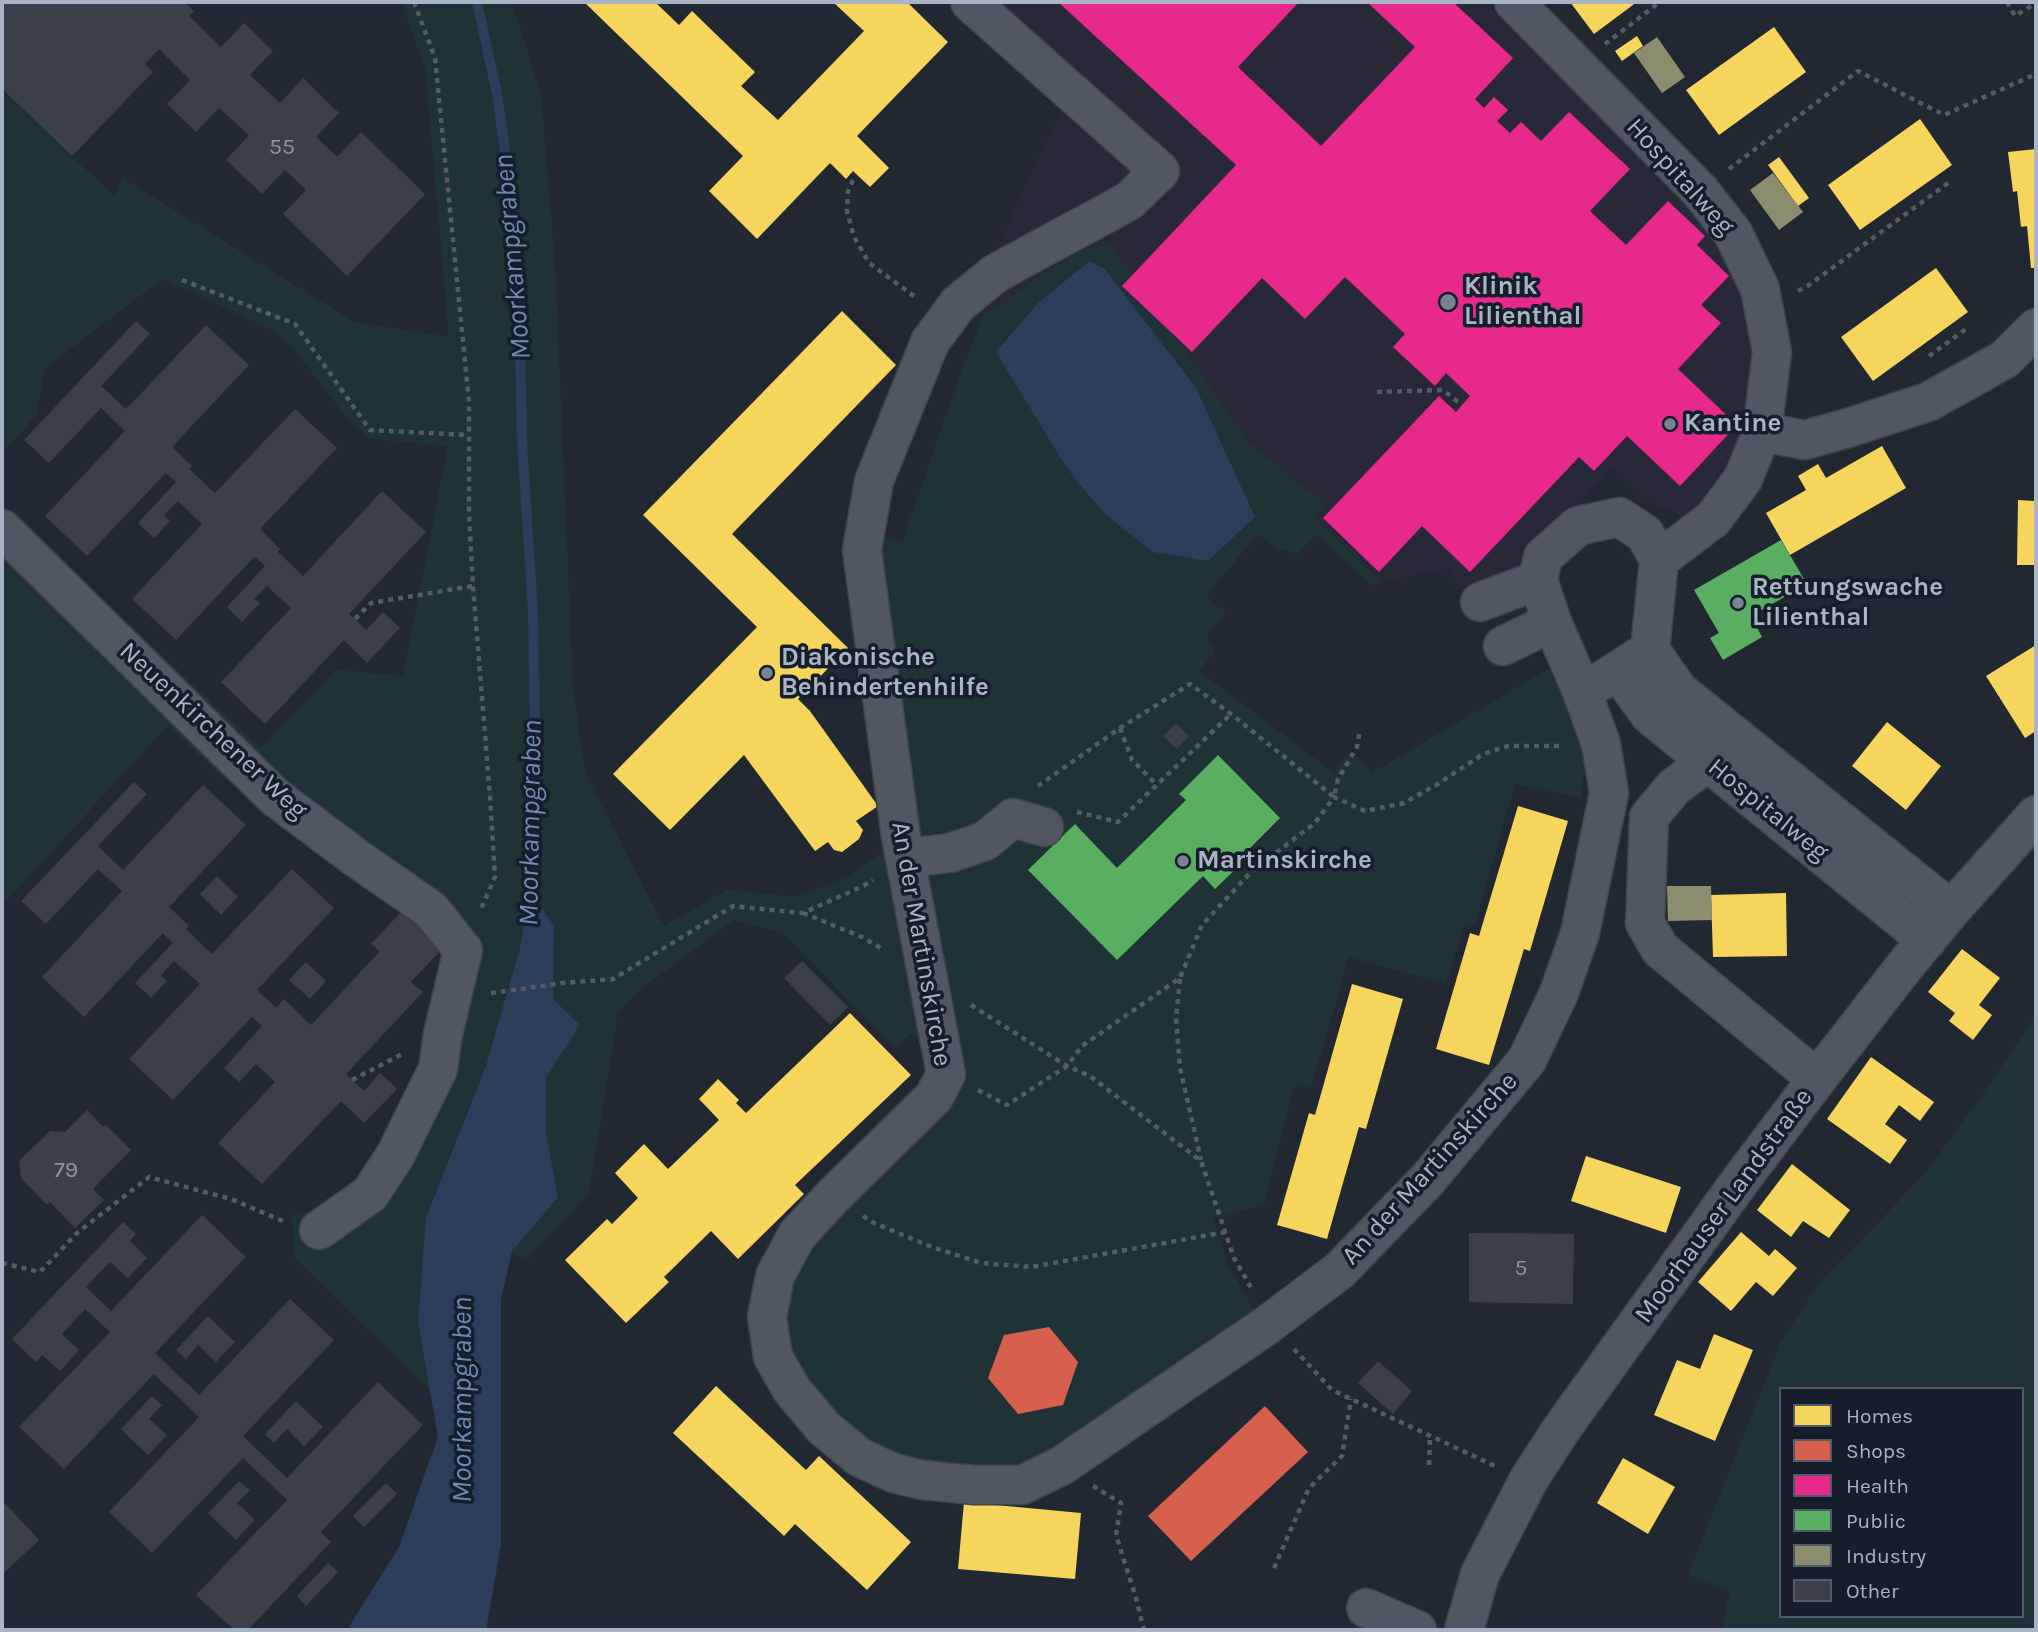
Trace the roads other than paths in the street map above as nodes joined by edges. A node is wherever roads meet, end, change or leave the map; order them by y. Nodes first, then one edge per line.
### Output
1 (970, 2) edge
2 (1514, 2) edge
3 (2036, 328) edge
4 (1762, 432) junction
5 (2, 529) edge
6 (1659, 561) junction
7 (1538, 580) junction
8 (1480, 602) dead end
9 (1552, 622) junction
10 (1503, 646) dead end
11 (1650, 650) junction
12 (1618, 671) junction
13 (1581, 689) junction
14 (1740, 740) junction
15 (1709, 762) junction
16 (2036, 816) edge
17 (1029, 822) road end
18 (905, 858) junction
19 (1951, 910) junction
20 (1927, 940) junction
21 (1817, 1079) junction
22 (319, 1230) road end
23 (1366, 1608) dead end
24 (1417, 1630) edge
25 (1464, 1630) edge

1 - 18 street, An der Martinskirche
2 - 4 street, Hospitalweg
3 - 4 street
4 - 6 street, Hospitalweg
5 - 22 street, Neuenkirchener Weg
6 - 7 street
6 - 11 street
7 - 8 street
7 - 9 street
9 - 10 street
9 - 13 street
11 - 12 street
11 - 14 street, Hospitalweg
12 - 13 street
12 - 15 street, Hospitalweg
13 - 18 street, An der Martinskirche
14 - 15 street
14 - 19 street, Hospitalweg
15 - 20 street, Hospitalweg
15 - 21 street
16 - 19 street, Moorhauser Landstraße
17 - 18 street
19 - 20 street, Moorhauser Landstraße
20 - 21 street, Moorhauser Landstraße
21 - 25 street, Moorhauser Landstraße
23 - 24 street

